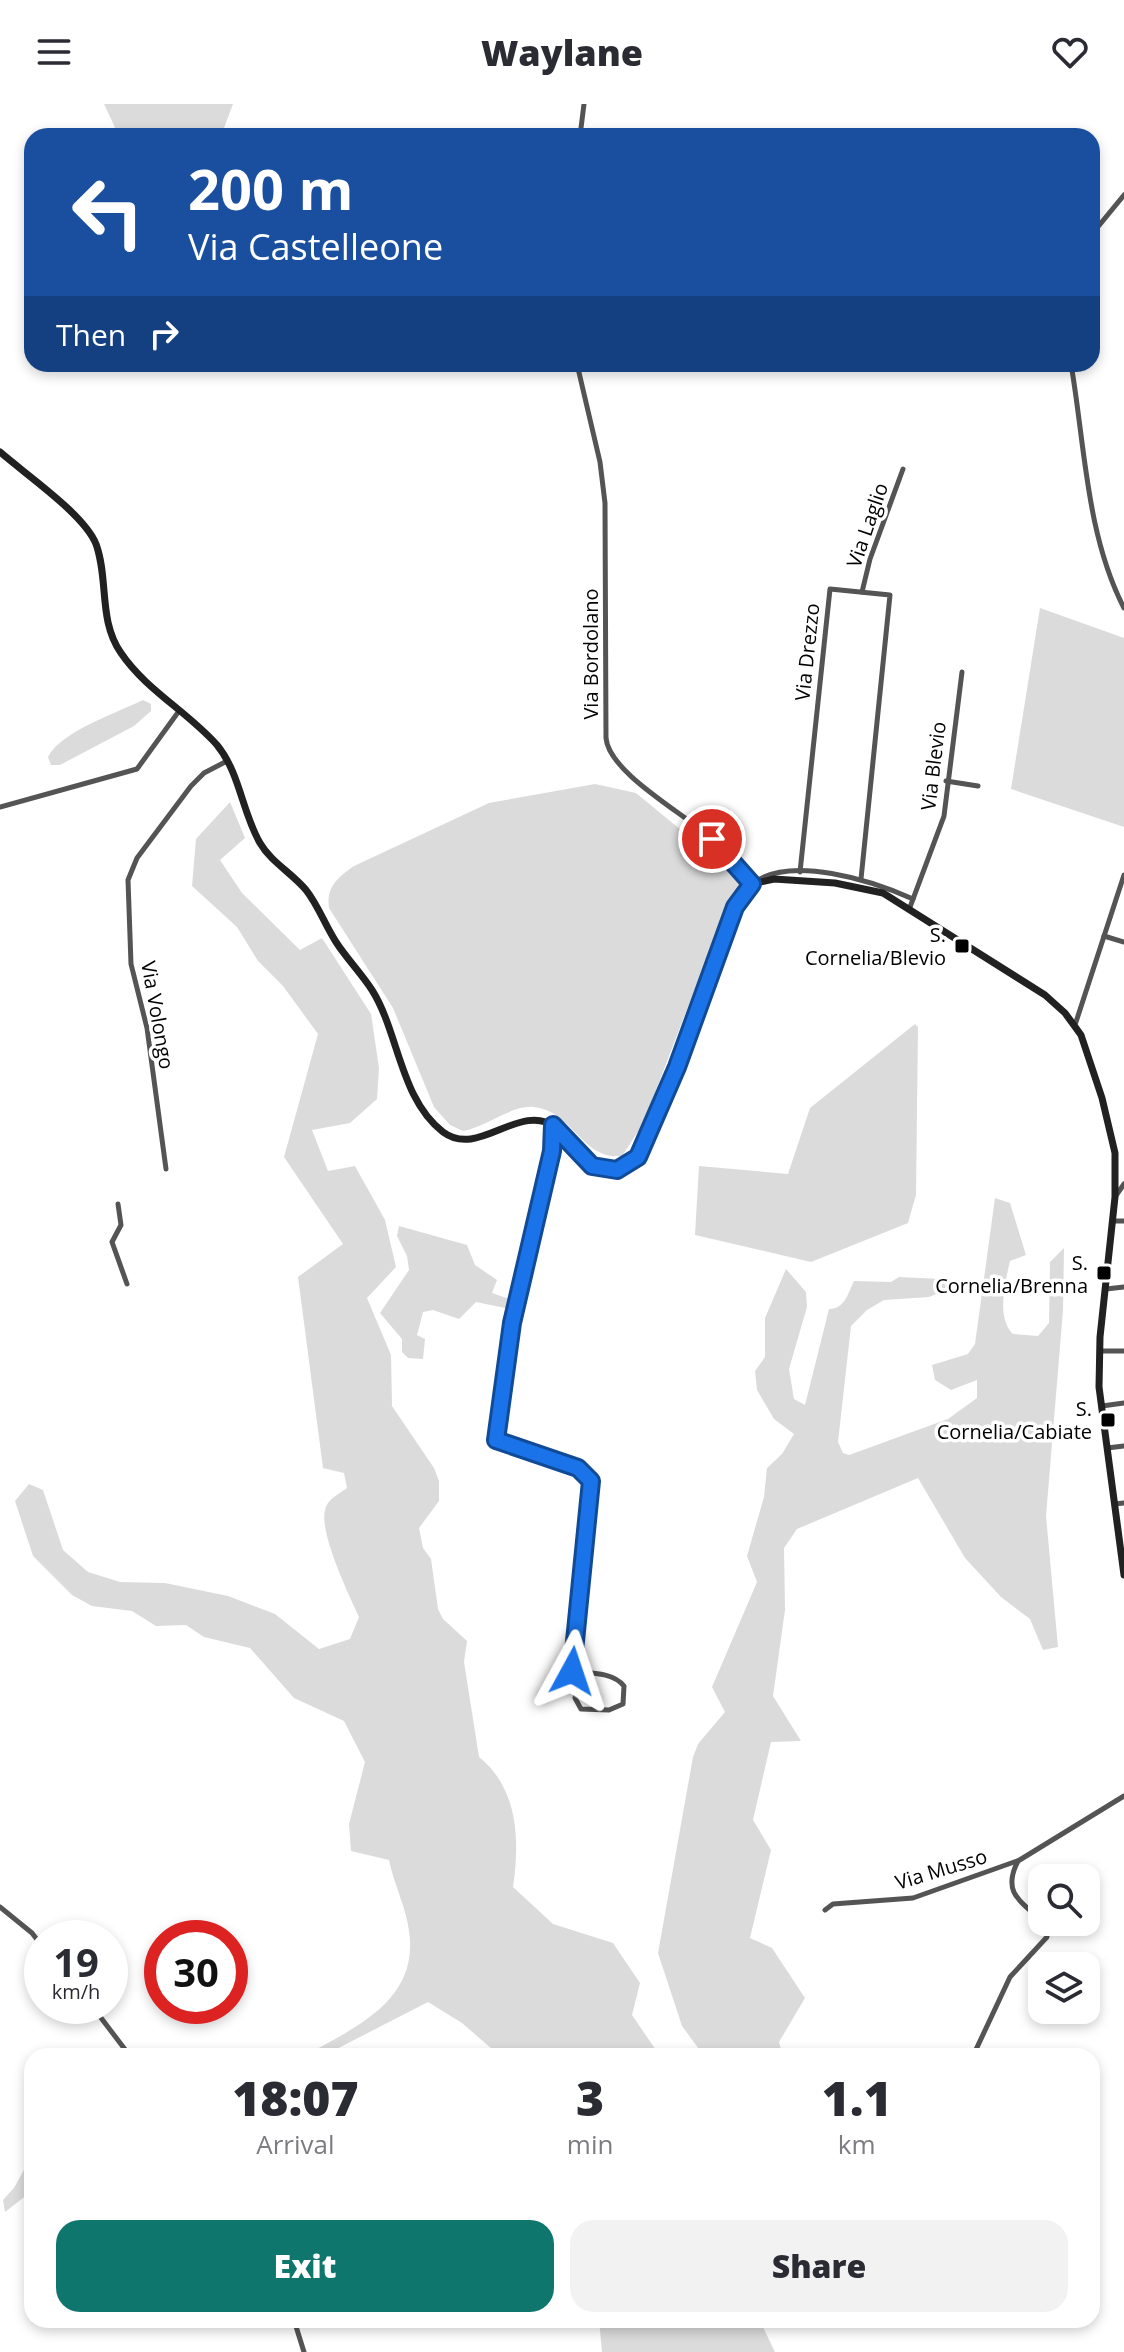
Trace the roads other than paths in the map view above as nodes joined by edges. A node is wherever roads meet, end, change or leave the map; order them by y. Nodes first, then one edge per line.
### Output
1 (584, 104) edge
2 (581, 128) edge
3 (1124, 195) edge
4 (1100, 224) edge
5 (579, 372) edge
6 (1072, 372) edge
7 (0, 452) edge
8 (903, 469) dead end
9 (862, 592) junction
10 (1124, 608) edge
11 (962, 672) dead end
12 (179, 711) junction
13 (227, 761) junction
14 (946, 781) junction
15 (978, 786) dead end
16 (0, 807) edge
17 (800, 872) junction
18 (1124, 875) edge
19 (861, 879) junction
20 (752, 884) junction
21 (912, 903) junction
22 (1104, 936) junction
23 (1124, 942) edge
24 (1075, 1025) junction
25 (553, 1125) junction
26 (166, 1169) dead end
27 (1124, 1184) edge
28 (1115, 1197) junction
29 (118, 1204) dead end
30 (1113, 1218) junction
31 (1124, 1218) edge
32 (127, 1284) dead end
33 (1124, 1287) edge
34 (1106, 1289) junction
35 (1100, 1351) junction
36 (1124, 1351) edge
37 (1124, 1403) edge
38 (1101, 1406) junction
39 (1124, 1446) edge
40 (1107, 1448) junction
41 (1124, 1503) edge
42 (1114, 1504) junction
43 (1123, 1555) edge
44 (1124, 1575) edge
45 (579, 1672) junction
46 (1124, 1796) edge
47 (1018, 1861) junction
48 (0, 1907) edge
49 (825, 1910) dead end
50 (24, 1926) edge
51 (106, 2024) edge
52 (124, 2048) edge
53 (977, 2048) edge
54 (296, 2328) edge
55 (304, 2352) edge

1 - 2 street
3 - 4 street
5 - 20 street, Via Bordolano
6 - 10 street
7 - 12 street
8 - 9 street, Via Laglio
9 - 17 street, Via Drezzo
9 - 19 street
11 - 14 street, Via Blevio
12 - 13 street
12 - 16 street
13 - 25 street
13 - 26 street, Via Volongo
14 - 15 street
14 - 21 street, Via Blevio
17 - 19 street
17 - 20 street
18 - 22 street
19 - 21 street
20 - 21 street
20 - 25 street
21 - 24 street
22 - 23 street
22 - 24 street
24 - 28 street
25 - 45 street
27 - 28 street
28 - 30 street
29 - 32 street
30 - 31 street
30 - 34 street
33 - 34 street
34 - 35 street
35 - 36 street
35 - 38 street
37 - 38 street
38 - 40 street
39 - 40 street
40 - 42 street
41 - 42 street
42 - 43 street
43 - 44 street
45 - 45 street
46 - 47 street, Via Musso
47 - 49 street, Via Musso
47 - 53 street
48 - 50 street
51 - 52 street
54 - 55 street

